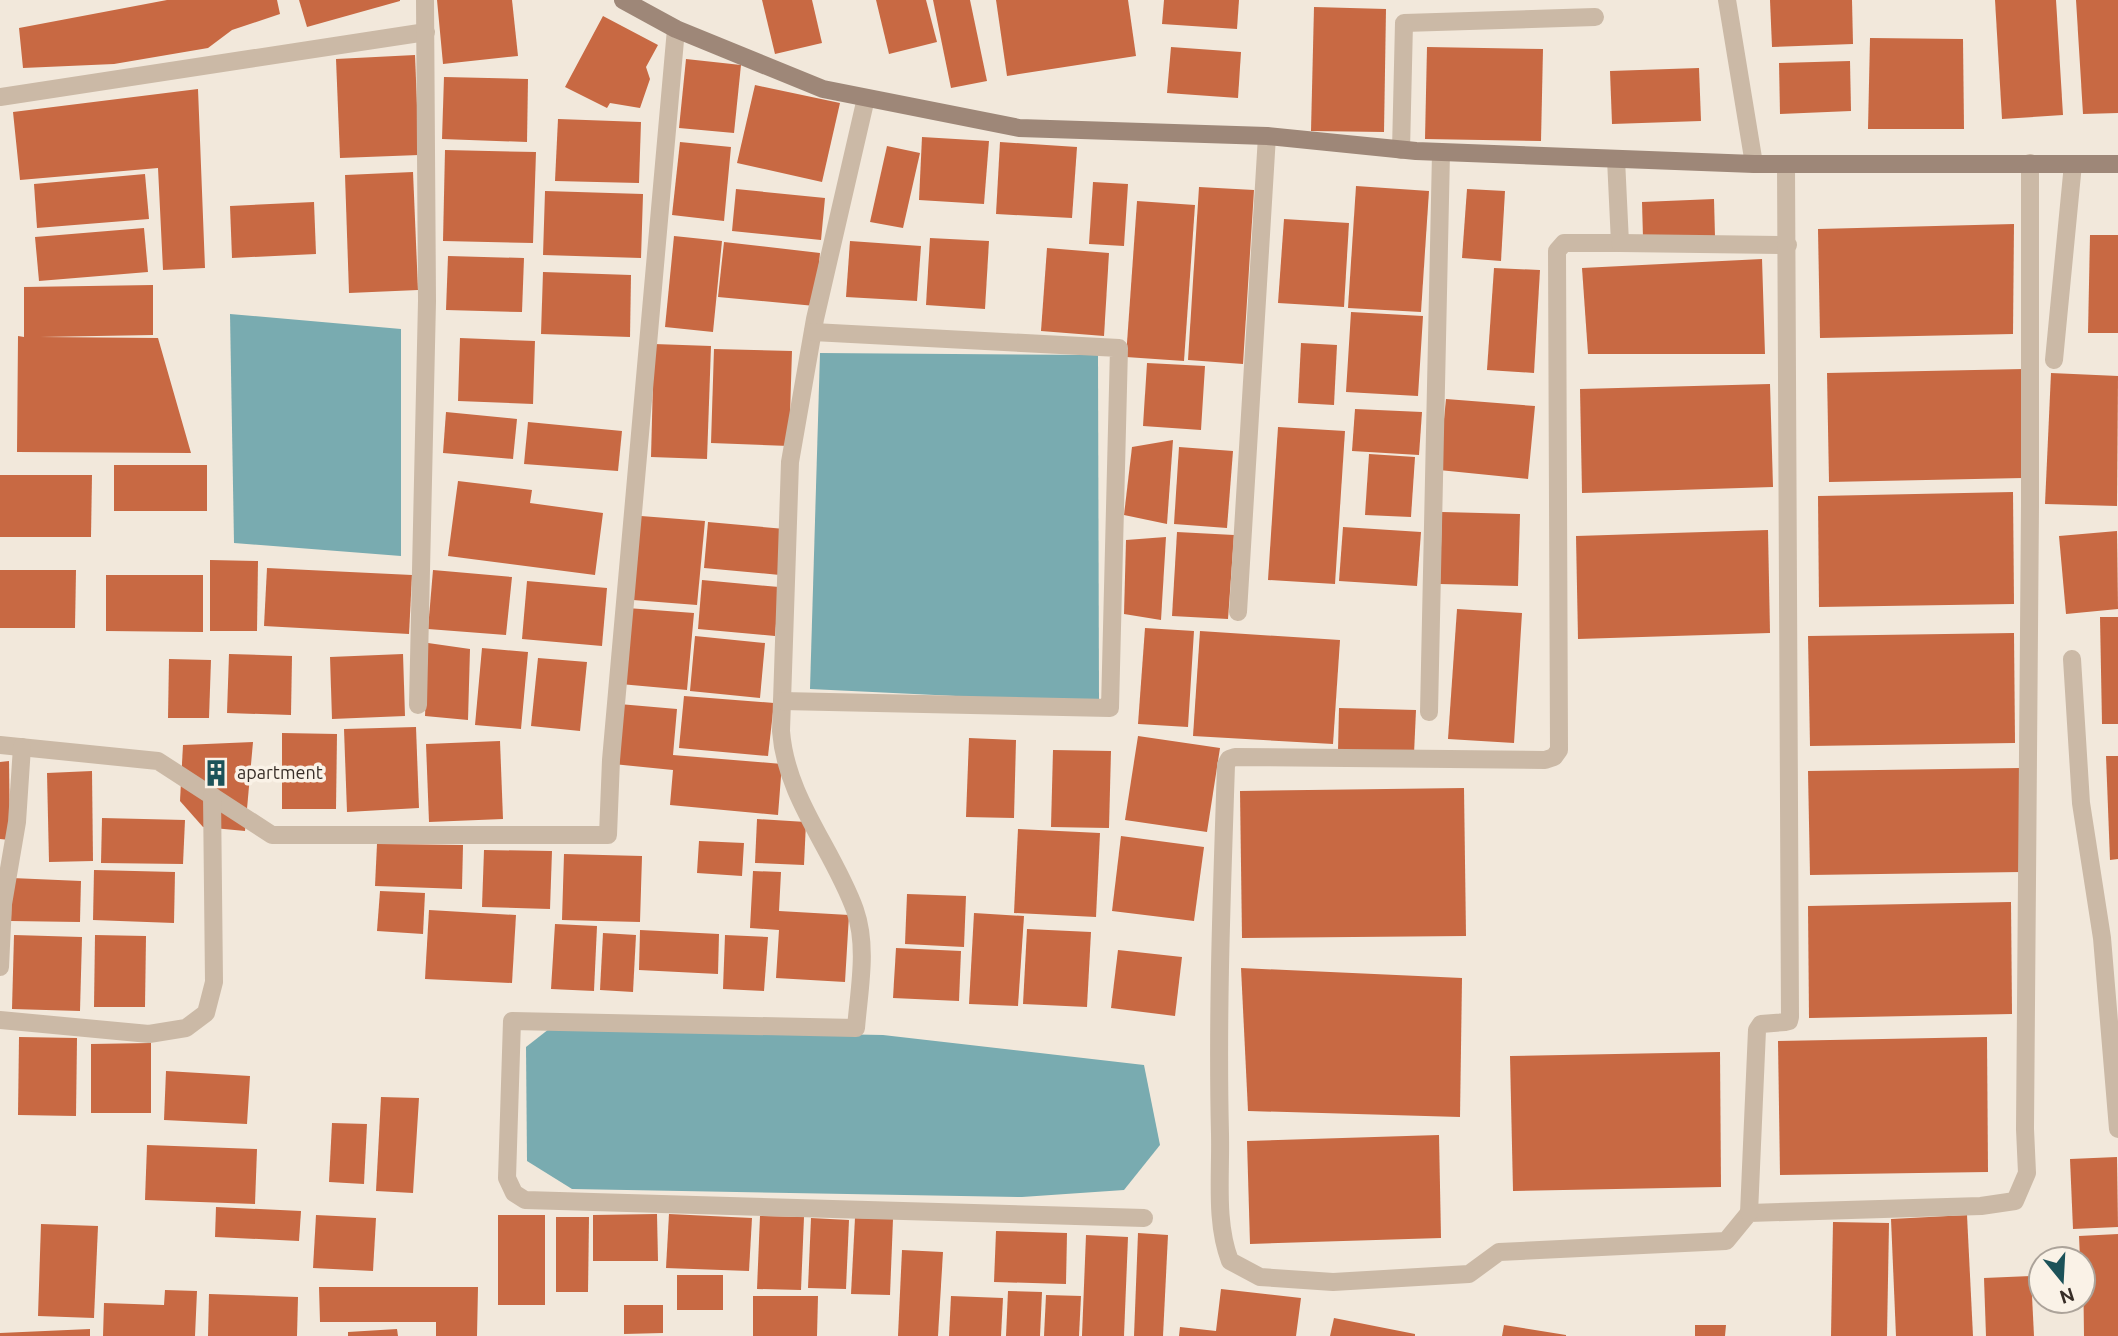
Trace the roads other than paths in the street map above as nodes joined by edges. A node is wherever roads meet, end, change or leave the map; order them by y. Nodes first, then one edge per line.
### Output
1 (425, 0) edge
2 (623, 0) edge
3 (1727, 0) edge
4 (1595, 16) dead end
5 (676, 29) junction
6 (426, 32) junction
7 (0, 97) edge
8 (866, 98) junction
9 (1266, 136) junction
10 (1402, 150) junction
11 (1441, 153) junction
12 (1616, 159) junction
13 (2030, 163) junction
14 (2118, 163) edge
15 (1754, 164) junction
16 (1786, 164) junction
17 (2073, 164) junction
18 (1620, 243) junction
19 (1788, 245) junction
20 (813, 332) junction
21 (2054, 360) dead end
22 (1238, 612) dead end
23 (2072, 659) dead end
24 (782, 701) junction
25 (418, 705) dead end
26 (1429, 712) dead end
27 (0, 745) edge
28 (22, 747) junction
29 (212, 796) junction
30 (2110, 938) edge
31 (0, 967) edge
32 (0, 1020) edge
33 (2118, 1129) edge
34 (1749, 1213) junction
35 (1144, 1218) dead end

1 - 6 street
2 - 5 street
3 - 15 street
4 - 10 street
5 - 8 street
5 - 29 street
6 - 7 street
6 - 25 street
8 - 9 street
8 - 20 street
9 - 10 street
9 - 22 street
10 - 11 street
11 - 12 street
11 - 26 street
12 - 15 street
12 - 18 street
13 - 16 street
13 - 17 street
13 - 34 street
14 - 17 street
15 - 16 street
16 - 19 street
17 - 21 street
18 - 19 street
18 - 34 street
19 - 34 street
20 - 24 street
20 - 24 street
23 - 30 street
24 - 35 street
27 - 28 street
28 - 29 street
28 - 31 street
29 - 32 street
30 - 33 street

